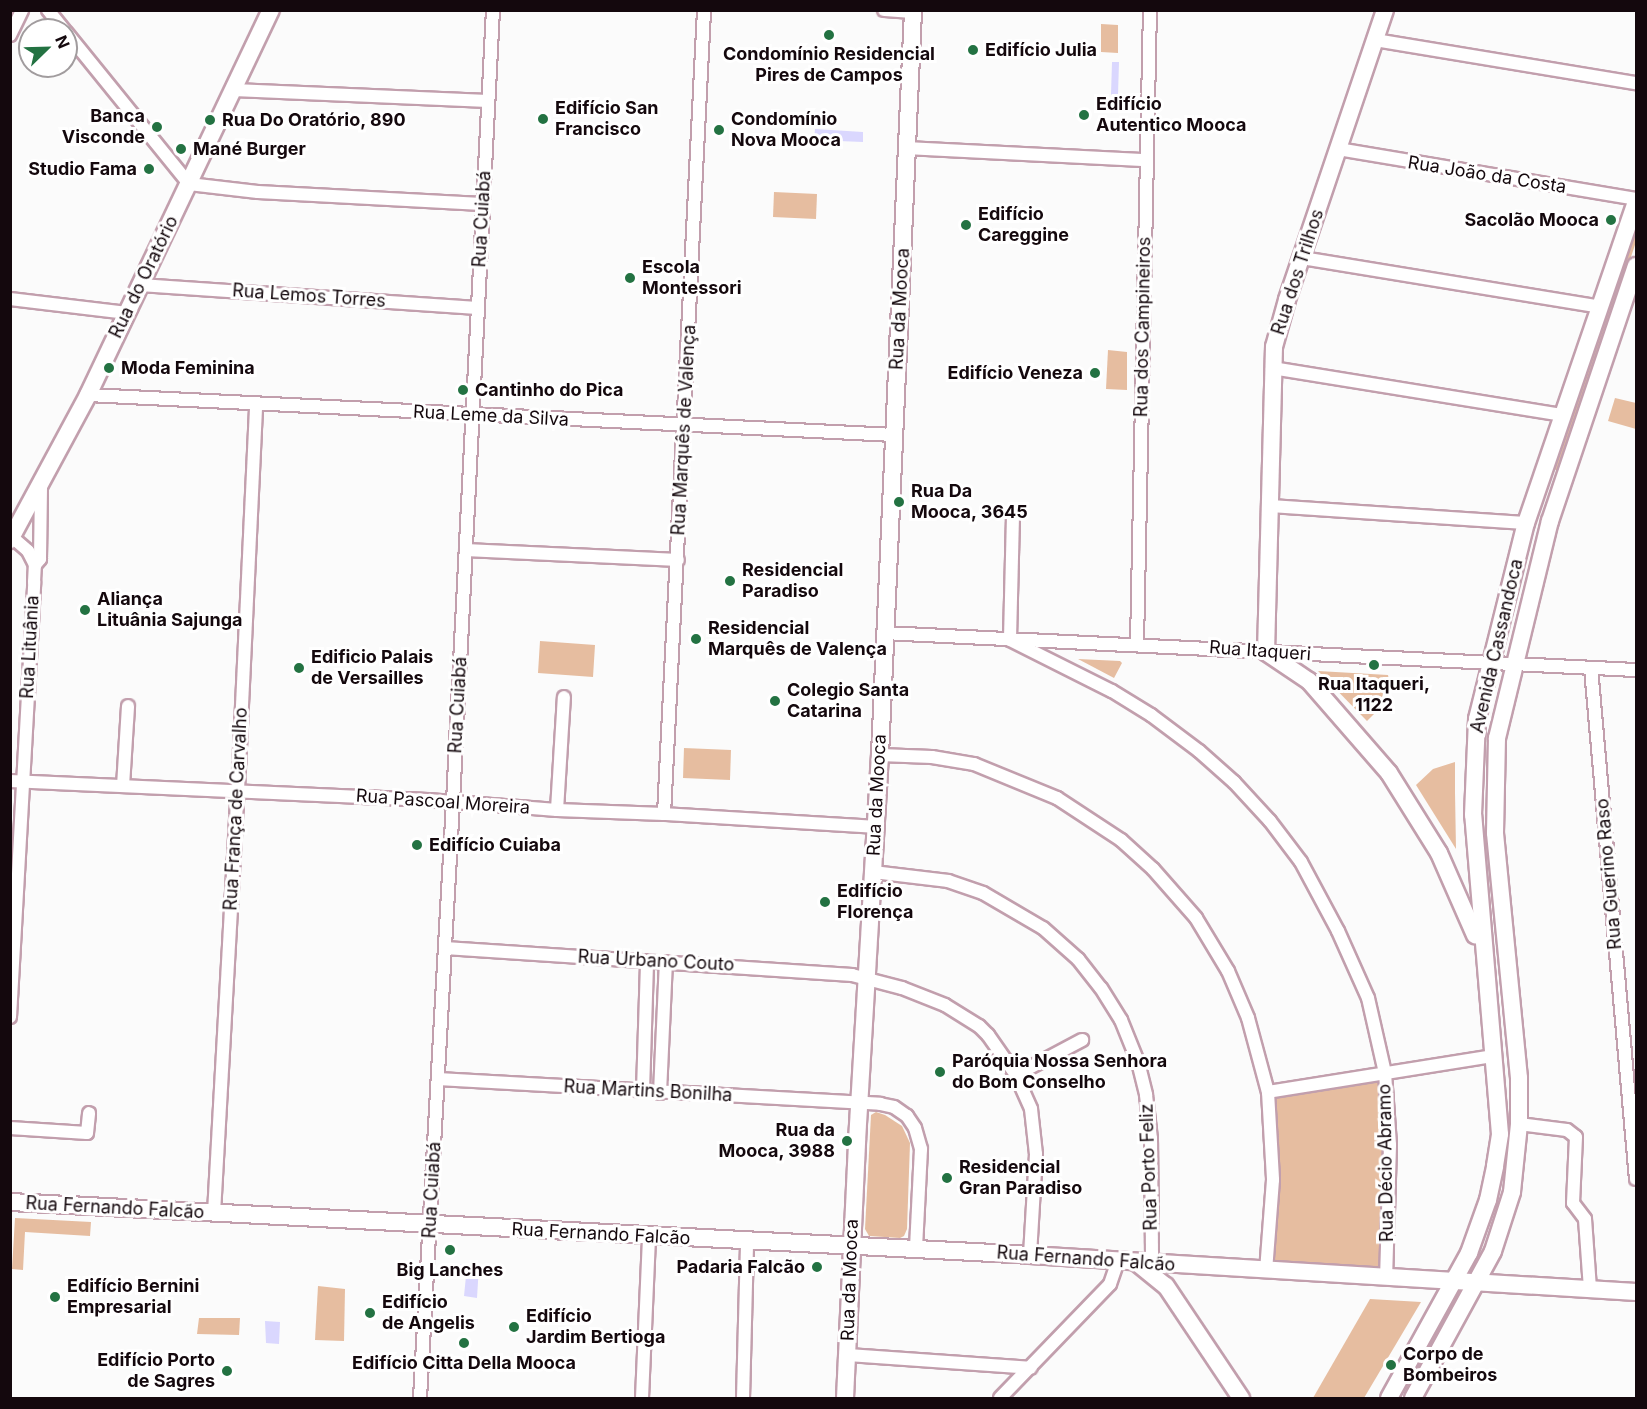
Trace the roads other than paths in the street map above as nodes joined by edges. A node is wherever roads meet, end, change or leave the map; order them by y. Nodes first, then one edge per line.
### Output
1 (22, 10) edge
2 (271, 10) edge
3 (493, 10) edge
4 (704, 10) edge
5 (884, 10) edge
6 (1150, 10) edge
7 (1385, 10) edge
8 (913, 11) edge
9 (10, 35) edge
10 (1375, 40) junction
11 (78, 47) edge
12 (1636, 83) edge
13 (234, 90) junction
14 (488, 101) junction
15 (908, 148) junction
16 (1338, 149) junction
17 (1146, 160) junction
18 (189, 184) junction
19 (1636, 200) edge
20 (482, 204) junction
21 (1302, 258) junction
22 (1636, 266) edge
23 (140, 285) junction
24 (10, 299) edge
25 (1600, 307) junction
26 (477, 308) junction
27 (1622, 310) junction
28 (127, 314) junction
29 (1272, 368) junction
30 (88, 394) junction
31 (256, 404) junction
32 (471, 414) junction
33 (1563, 415) junction
34 (685, 425) junction
35 (894, 435) junction
36 (41, 482) junction
37 (1269, 506) junction
38 (1013, 516) dead end
39 (21, 520) junction
40 (1526, 523) junction
41 (11, 539) edge
42 (40, 543) junction
43 (466, 550) junction
44 (678, 560) junction
45 (35, 565) junction
46 (884, 633) junction
47 (1010, 640) junction
48 (1137, 644) junction
49 (1266, 652) junction
50 (1492, 663) junction
51 (1515, 664) junction
52 (1591, 668) junction
53 (1636, 670) edge
54 (564, 697) dead end
55 (128, 706) dead end
56 (880, 755) junction
57 (17, 781) edge
58 (123, 786) junction
59 (238, 790) junction
60 (453, 802) junction
61 (557, 810) junction
62 (664, 813) junction
63 (876, 827) junction
64 (873, 872) junction
65 (445, 948) junction
66 (1483, 956) junction
67 (647, 961) junction
68 (666, 962) junction
69 (867, 978) junction
70 (10, 1017) edge
71 (645, 1023) junction
72 (662, 1023) junction
73 (1082, 1040) dead end
74 (1494, 1056) junction
75 (1385, 1073) junction
76 (1016, 1075) junction
77 (438, 1080) junction
78 (1632, 1084) edge
79 (643, 1091) junction
80 (1268, 1092) junction
81 (660, 1093) junction
82 (859, 1103) junction
83 (89, 1113) dead end
84 (1519, 1124) junction
85 (10, 1128) edge
86 (1636, 1179) edge
87 (10, 1202) edge
88 (214, 1213) junction
89 (430, 1225) junction
90 (650, 1236) junction
91 (747, 1242) junction
92 (852, 1246) junction
93 (916, 1249) junction
94 (1030, 1255) junction
95 (1118, 1261) junction
96 (1144, 1262) junction
97 (1191, 1266) junction
98 (1266, 1270) junction
99 (1386, 1276) junction
100 (1456, 1281) junction
101 (1478, 1282) junction
102 (1590, 1289) junction
103 (1636, 1292) edge
104 (1177, 1305) junction
105 (1417, 1351) junction
106 (847, 1355) junction
107 (1436, 1359) junction
108 (1031, 1368) junction
109 (1401, 1377) junction
110 (1417, 1393) edge
111 (420, 1398) edge
112 (642, 1398) edge
113 (742, 1398) edge
114 (845, 1398) edge
115 (1000, 1398) edge
116 (1241, 1398) edge
117 (1389, 1398) edge

1 - 9 street
2 - 13 street, Rua do Oratório
3 - 14 street, Rua Cuiabá
4 - 34 street, Rua Marquês de Valença
5 - 8 street
6 - 17 street, Rua dos Campineiros
7 - 10 street, Rua dos Trilhos
8 - 15 street, Rua da Mooca
10 - 12 street
10 - 16 street, Rua dos Trilhos
11 - 18 street
13 - 14 street
13 - 18 street, Rua do Oratório
14 - 20 street, Rua Cuiabá
15 - 17 street
15 - 35 street, Rua da Mooca
16 - 19 street, Rua João da Costa
16 - 21 street, Rua dos Trilhos
17 - 48 street, Rua dos Campineiros
18 - 20 street
18 - 23 street, Rua do Oratório
19 - 25 street, Avenida Cassandoca
20 - 26 street, Rua Cuiabá
21 - 25 street
21 - 29 street, Rua dos Trilhos
22 - 27 street, Avenida Cassandoca
23 - 26 street, Rua Lemos Torres
23 - 28 street, Rua do Oratório
24 - 28 street
25 - 27 street
25 - 33 street, Avenida Cassandoca
26 - 32 street, Rua Cuiabá
27 - 51 street, Avenida Cassandoca
28 - 30 street, Rua do Oratório
29 - 33 street
29 - 37 street, Rua dos Trilhos
30 - 31 street, Rua Leme da Silva
30 - 36 street, Rua do Oratório
31 - 32 street, Rua Leme da Silva
31 - 59 street, Rua França de Carvalho
32 - 34 street, Rua Leme da Silva
32 - 43 street, Rua Cuiabá
33 - 40 street, Avenida Cassandoca
34 - 35 street, Rua Leme da Silva
34 - 44 street, Rua Marquês de Valença
35 - 46 street, Rua da Mooca
36 - 39 street, Rua do Oratório
36 - 42 street, Rua Lituânia
37 - 40 street
37 - 49 street, Rua dos Trilhos
38 - 47 street
39 - 41 street, Rua do Oratório
39 - 42 street
40 - 50 street, Avenida Cassandoca
41 - 45 street
42 - 45 street, Rua Lituânia
43 - 44 street
43 - 60 street, Rua Cuiabá
44 - 62 street, Rua Marquês de Valença
45 - 57 street, Rua Lituânia
46 - 47 street, Rua Itaqueri
46 - 56 street, Rua da Mooca
47 - 48 street, Rua Itaqueri
47 - 75 street, Rua Décio Abramo
48 - 49 street, Rua Itaqueri
49 - 50 street, Rua Itaqueri
49 - 66 street
50 - 51 street, Rua Itaqueri
50 - 66 street, Avenida Cassandoca
51 - 52 street, Rua Itaqueri
51 - 84 street, Avenida Cassandoca
52 - 53 street, Rua Itaqueri
52 - 78 street, Rua Guerino Raso
54 - 61 street
55 - 58 street
56 - 63 street, Rua da Mooca
56 - 80 street
57 - 58 street, Rua Pascoal Moreira
57 - 70 street, Rua Lituânia
58 - 59 street, Rua Pascoal Moreira
59 - 60 street, Rua Pascoal Moreira
59 - 88 street, Rua França de Carvalho
60 - 61 street, Rua Pascoal Moreira
60 - 65 street, Rua Cuiabá
61 - 62 street, Rua Pascoal Moreira
62 - 63 street, Rua Pascoal Moreira
63 - 64 street, Rua da Mooca
64 - 69 street, Rua da Mooca
64 - 96 street, Rua Porto Feliz
65 - 67 street, Rua Urbano Couto
65 - 77 street, Rua Cuiabá
66 - 74 street, Avenida Cassandoca
67 - 68 street, Rua Urbano Couto
67 - 71 street
68 - 69 street, Rua Urbano Couto
68 - 72 street
69 - 76 street, Rua Urbano Couto
69 - 82 street, Rua da Mooca
71 - 72 street
71 - 79 street
72 - 81 street
73 - 76 street
74 - 75 street
74 - 100 street, Avenida Cassandoca
75 - 80 street
75 - 99 street, Rua Décio Abramo
76 - 94 street, Rua Urbano Couto
77 - 79 street, Rua Martins Bonilha
77 - 89 street, Rua Cuiabá
78 - 86 street, Rua Guerino Raso
79 - 81 street, Rua Martins Bonilha
80 - 98 street
81 - 82 street, Rua Martins Bonilha
82 - 92 street, Rua da Mooca
82 - 93 street, Rua Martins Bonilha
83 - 85 street
84 - 101 street, Avenida Cassandoca
84 - 102 street
87 - 88 street, Rua Fernando Falcão
88 - 89 street, Rua Fernando Falcão
89 - 90 street, Rua Fernando Falcão
89 - 111 street, Rua Cuiabá
90 - 91 street, Rua Fernando Falcão
90 - 112 street
91 - 92 street, Rua Fernando Falcão
91 - 113 street
92 - 93 street, Rua Fernando Falcão
92 - 106 street, Rua da Mooca
93 - 94 street, Rua Fernando Falcão
94 - 95 street, Rua Fernando Falcão
95 - 96 street, Rua Fernando Falcão
95 - 108 street
96 - 97 street, Rua Fernando Falcão
96 - 104 street
97 - 98 street, Rua Fernando Falcão
97 - 104 street, Rua Fernando Falcão
98 - 99 street, Rua Fernando Falcão
99 - 100 street, Rua Fernando Falcão
100 - 101 street, Rua Fernando Falcão
100 - 105 street, Avenida Cassandoca
101 - 102 street, Rua Fernando Falcão
101 - 107 street, Avenida Cassandoca
102 - 103 street, Rua Fernando Falcão
104 - 116 street
105 - 107 street
105 - 109 street, Avenida Cassandoca
106 - 108 street
106 - 114 street, Rua da Mooca
107 - 110 street, Avenida Cassandoca
108 - 115 street
109 - 110 street
109 - 117 street, Avenida Cassandoca

